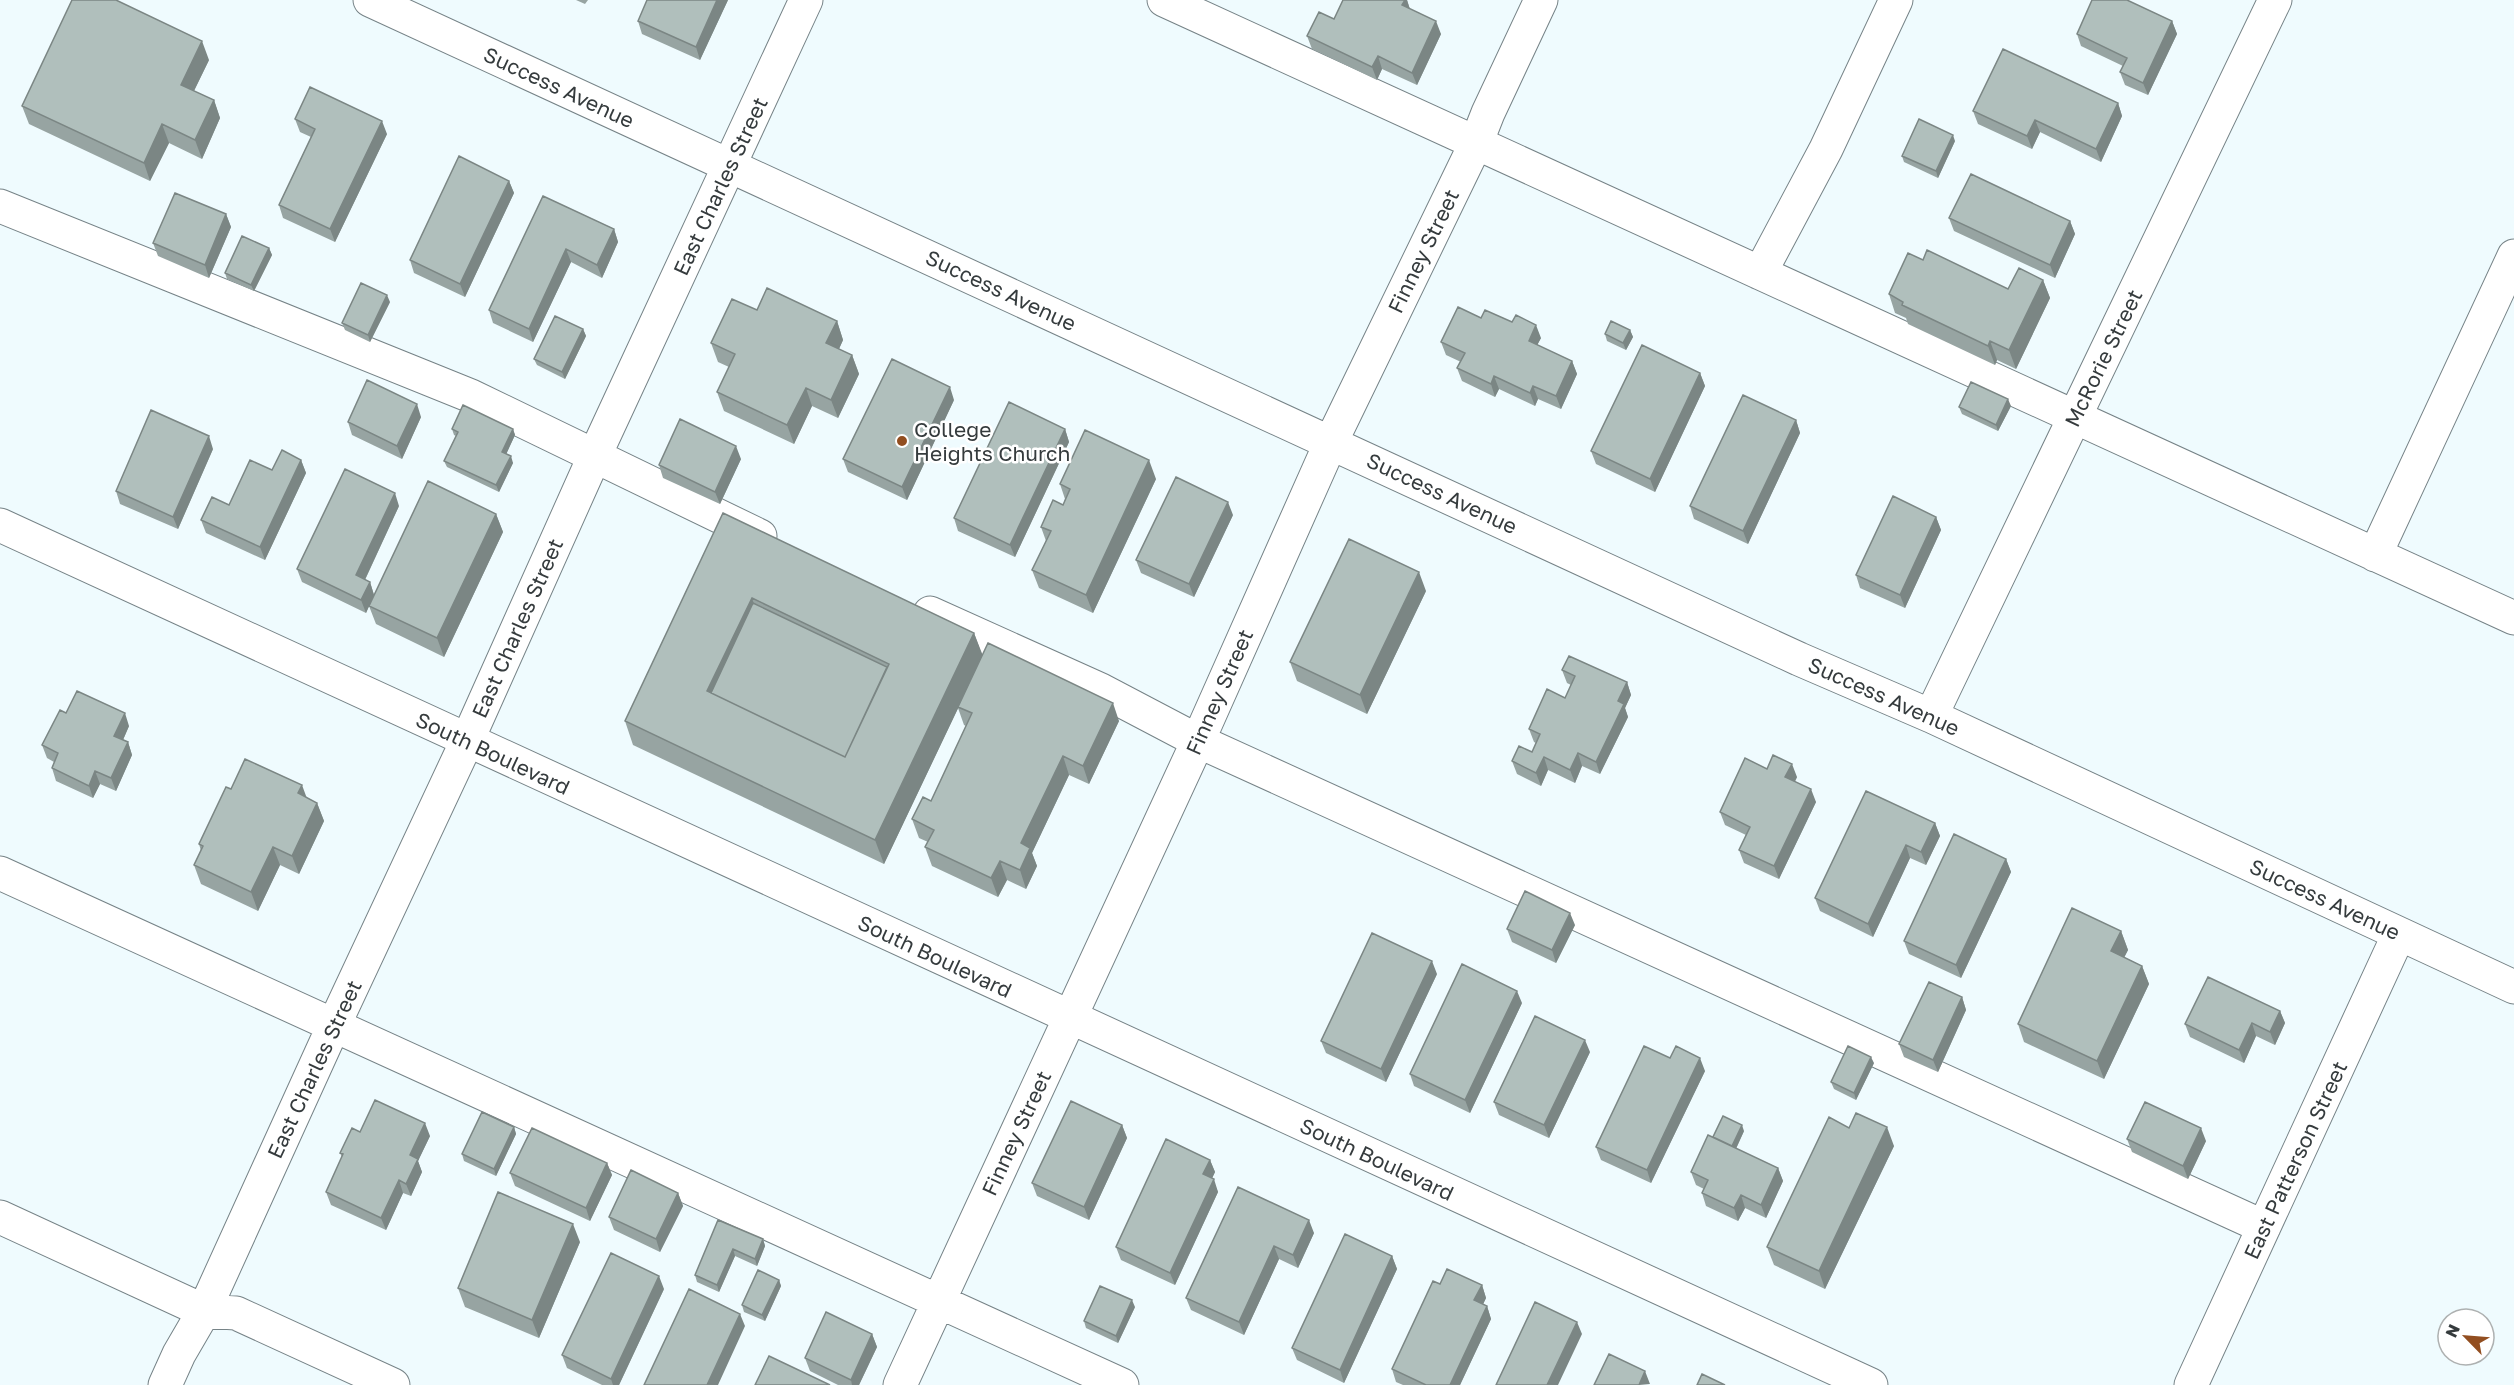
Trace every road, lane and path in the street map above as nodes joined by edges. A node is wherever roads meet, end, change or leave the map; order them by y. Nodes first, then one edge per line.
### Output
1 (370, 0) edge
2 (806, 0) edge
3 (1541, 0) edge
4 (1896, 0) edge
5 (2275, 0) edge
6 (1169, 1) edge
7 (1477, 141) junction
8 (730, 166) junction
9 (0, 206) edge
10 (2514, 256) edge
11 (1760, 273) junction
12 (2074, 418) junction
13 (1331, 442) junction
14 (595, 455) junction
15 (0, 525) edge
16 (790, 549) edge
17 (2375, 555) junction
18 (908, 603) edge
19 (2514, 618) edge
20 (1931, 716) junction
21 (467, 741) junction
22 (1198, 741) junction
23 (0, 873) edge
24 (2399, 934) junction
25 (2514, 987) edge
26 (1070, 1017) junction
27 (334, 1025) junction
28 (0, 1217) edge
29 (2264, 1227) junction
30 (939, 1300) junction
31 (204, 1311) junction
32 (165, 1385) edge
33 (393, 1385) edge
34 (900, 1385) edge
35 (1122, 1385) edge
36 (1871, 1385) edge
37 (2191, 1385) edge

1 - 8 street, Success Avenue
2 - 8 street, East Charles Street
3 - 7 street, Finney Street
4 - 11 street
5 - 12 street, McRorie Street
6 - 7 street
7 - 11 street
7 - 13 street, Finney Street
8 - 13 street, Success Avenue
8 - 14 street, East Charles Street
9 - 14 street
10 - 17 street
11 - 12 street
12 - 17 street
12 - 20 street, McRorie Street
13 - 20 street, Success Avenue
13 - 22 street, Finney Street
14 - 16 street
14 - 21 street, East Charles Street
15 - 21 street, South Boulevard
17 - 19 street
18 - 22 street
20 - 24 street, Success Avenue
21 - 26 street, South Boulevard
21 - 27 street, East Charles Street
22 - 26 street, Finney Street
22 - 29 street
23 - 27 street
24 - 25 street, Success Avenue
24 - 29 street, East Patterson Street
26 - 30 street, Finney Street
26 - 36 street, South Boulevard
27 - 30 street
27 - 31 street, East Charles Street
28 - 31 street
29 - 37 street, East Patterson Street
30 - 34 street, Finney Street
30 - 35 street
31 - 32 street, East Charles Street
31 - 33 street

